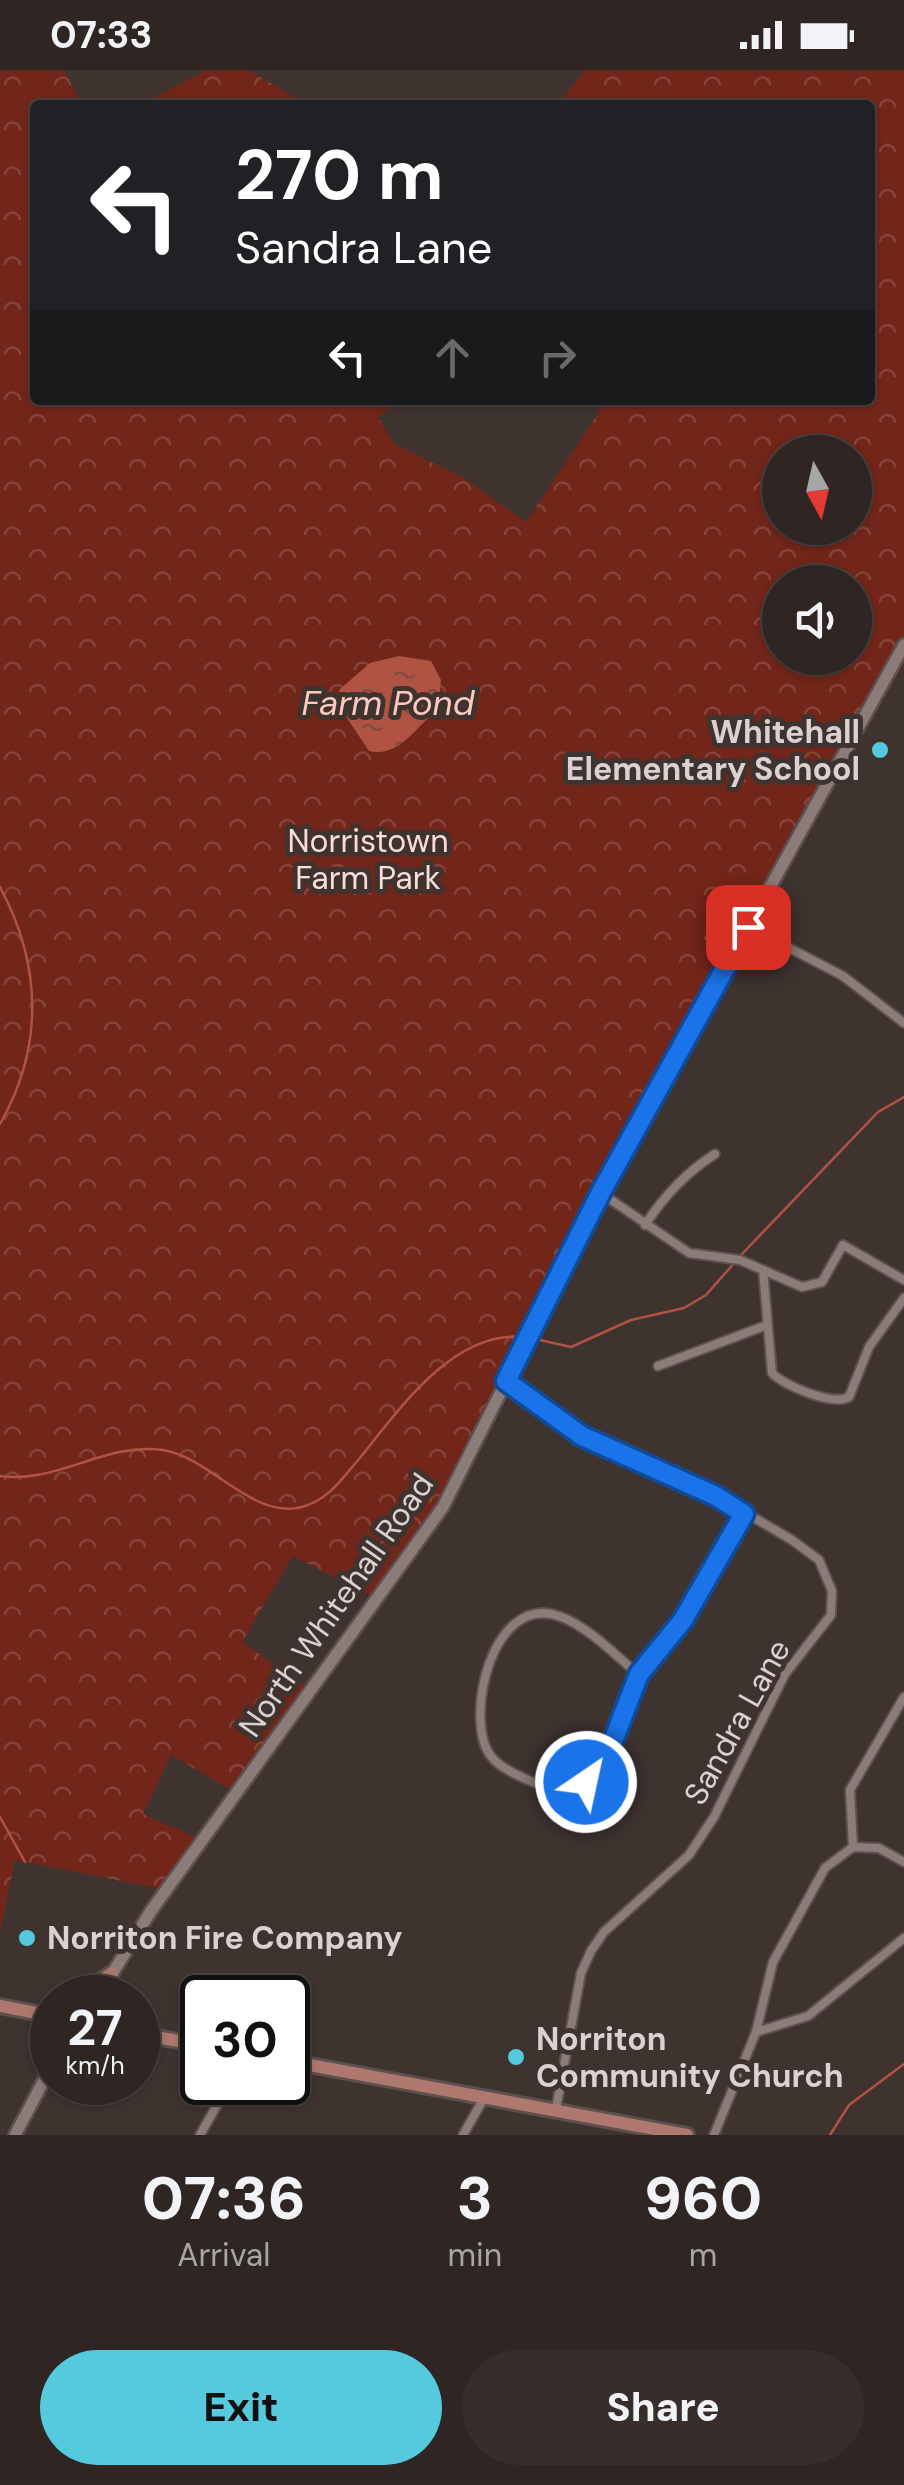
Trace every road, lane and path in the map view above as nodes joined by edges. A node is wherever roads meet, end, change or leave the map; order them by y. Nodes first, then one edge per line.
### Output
1 (904, 646) edge
2 (748, 927) junction
3 (904, 1023) edge
4 (714, 1154) dead end
5 (601, 1192) junction
6 (645, 1225) junction
7 (763, 1270) junction
8 (904, 1280) edge
9 (904, 1298) edge
10 (767, 1325) junction
11 (658, 1366) dead end
12 (506, 1381) junction
13 (744, 1514) junction
14 (639, 1674) junction
15 (904, 1697) edge
16 (852, 1847) junction
17 (904, 1862) edge
18 (904, 1938) edge
19 (112, 1973) joint
20 (109, 1975) edge
21 (0, 2006) edge
22 (30, 2011) edge
23 (756, 2032) junction
24 (310, 2065) edge
25 (484, 2098) junction
26 (31, 2105) edge
27 (217, 2105) edge
28 (556, 2110) junction
29 (15, 2135) edge
30 (200, 2135) edge
31 (463, 2135) edge
32 (687, 2135) edge
33 (714, 2135) edge

1 - 2 main road, North Whitehall Road
2 - 3 street
2 - 5 main road, North Whitehall Road
4 - 6 street
5 - 6 street
5 - 12 main road, North Whitehall Road
6 - 7 street
7 - 8 street
7 - 10 street
9 - 10 street
10 - 11 street
12 - 13 street, Sandra Lane
12 - 19 main road, North Whitehall Road
13 - 14 street
13 - 28 street, Sandra Lane
14 - 14 street
15 - 16 street
16 - 17 street
16 - 23 street
18 - 23 street
19 - 20 main road
21 - 22 main road
23 - 33 street
24 - 25 main road
25 - 28 main road
25 - 31 street
26 - 29 main road
27 - 30 street
28 - 32 main road

